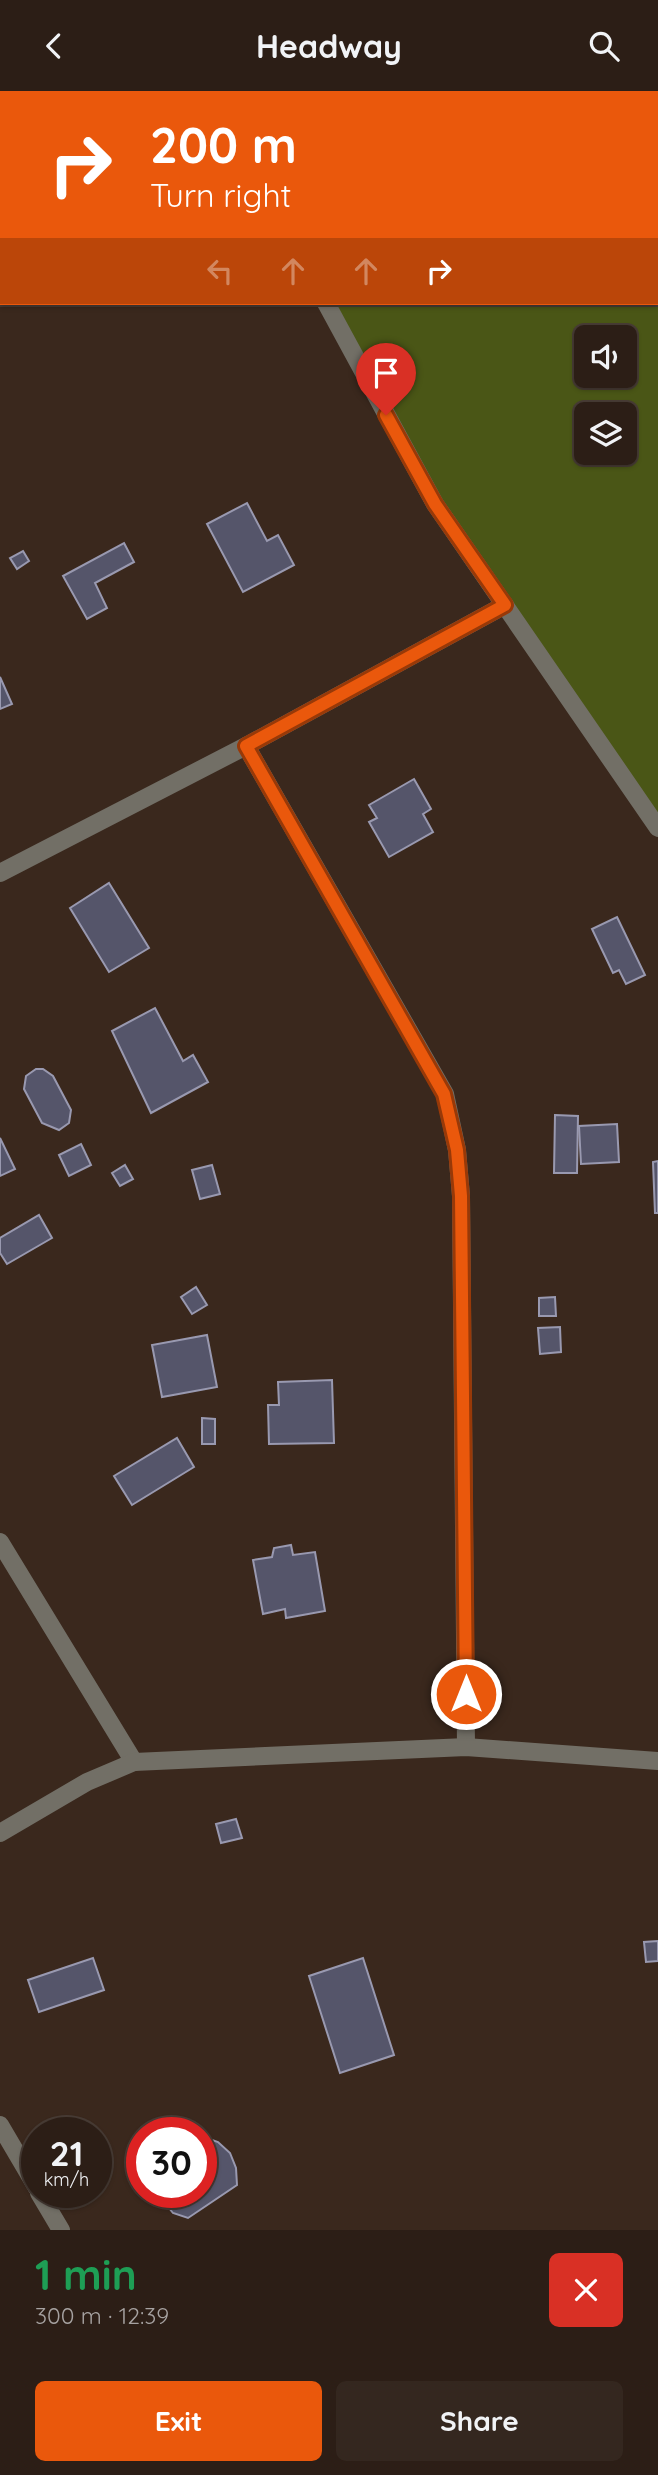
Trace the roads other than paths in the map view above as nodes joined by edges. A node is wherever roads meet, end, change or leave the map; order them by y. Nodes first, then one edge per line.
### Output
1 (327, 305) edge
2 (505, 605) junction
3 (246, 746) junction
4 (658, 828) edge
5 (0, 873) edge
6 (0, 1542) edge
7 (466, 1747) junction
8 (658, 1761) edge
9 (134, 1762) junction
10 (0, 1833) edge
11 (0, 2125) edge
12 (21, 2161) edge
13 (48, 2208) edge
14 (61, 2230) edge

1 - 2 street
2 - 3 street
2 - 4 street
3 - 5 street
3 - 7 street
6 - 9 street
7 - 8 street
7 - 9 street
9 - 10 street
11 - 12 street
13 - 14 street

